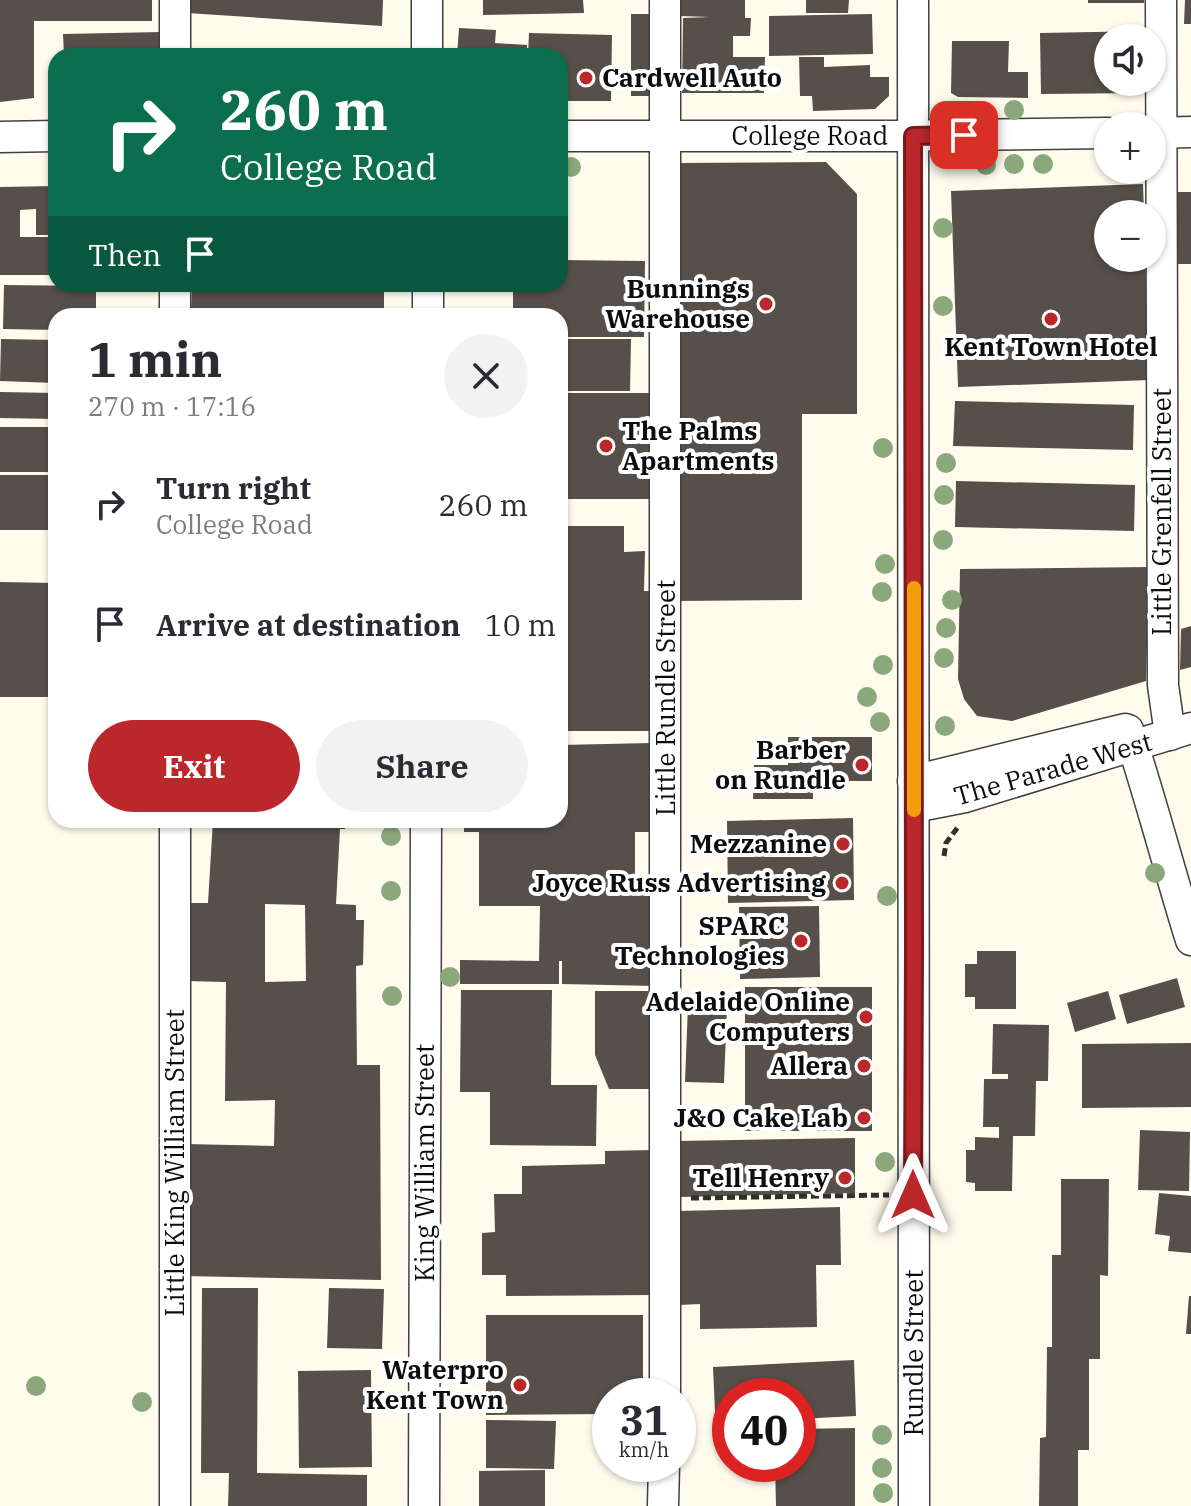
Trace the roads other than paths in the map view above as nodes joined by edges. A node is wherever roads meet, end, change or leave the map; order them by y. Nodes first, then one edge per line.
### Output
1 (175, 0) edge
2 (427, 0) edge
3 (665, 0) edge
4 (913, 0) edge
5 (1161, 0) edge
6 (175, 48) edge
7 (427, 48) edge
8 (1168, 132) edge
9 (1094, 133) edge
10 (48, 136) edge
11 (568, 136) edge
12 (665, 136) junction
13 (913, 136) junction
14 (0, 137) edge
15 (1180, 722) edge
16 (1131, 737) junction
17 (914, 794) junction
18 (175, 828) edge
19 (426, 828) edge
20 (1191, 940) edge
21 (665, 1378) edge
22 (664, 1482) edge
23 (175, 1506) edge
24 (424, 1506) edge
25 (663, 1506) edge
26 (914, 1506) edge

1 - 6 street
2 - 7 street
3 - 12 street, Little Rundle Street
4 - 13 street, Rundle Street
5 - 8 street, Little Grenfell Street
8 - 15 street, Little Grenfell Street
9 - 13 street, College Road
10 - 14 street
11 - 12 street, College Road
12 - 13 street, College Road
12 - 21 street, Little Rundle Street
13 - 17 street, Rundle Street
15 - 16 street, The Parade West
16 - 17 street, The Parade West
16 - 20 street
17 - 26 street, Rundle Street
18 - 23 street, Little King William Street
19 - 24 street, King William Street
22 - 25 street

